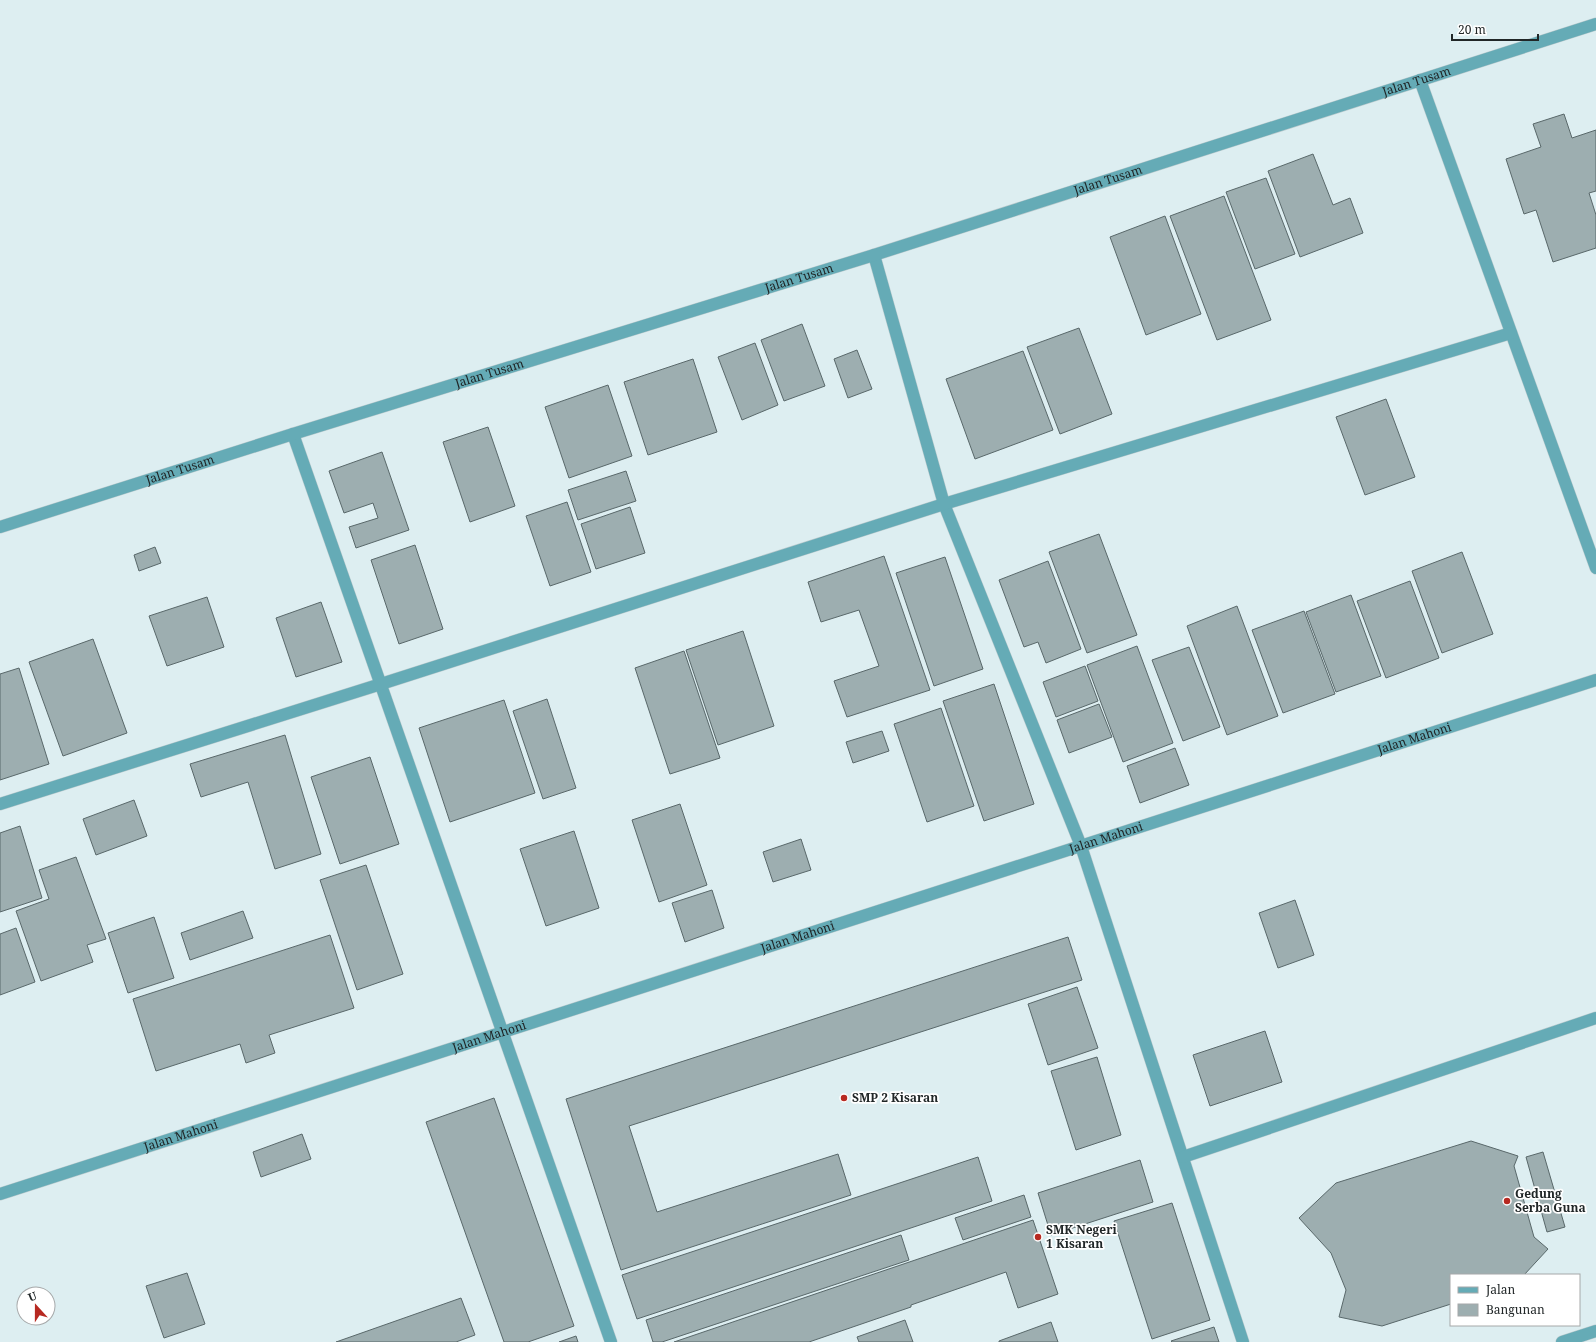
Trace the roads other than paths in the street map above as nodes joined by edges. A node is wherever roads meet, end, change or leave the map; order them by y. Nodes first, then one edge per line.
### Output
1 (1596, 24) edge
2 (1420, 80) junction
3 (874, 255) junction
4 (1511, 333) junction
5 (293, 434) junction
6 (944, 504) junction
7 (0, 527) edge
8 (1596, 568) edge
9 (1596, 680) edge
10 (380, 684) junction
11 (0, 804) edge
12 (1081, 846) junction
13 (1596, 1018) edge
14 (503, 1032) junction
15 (1182, 1157) junction
16 (0, 1194) edge
17 (1596, 1331) edge
18 (611, 1342) edge
19 (1242, 1342) edge
20 (1562, 1342) edge

1 - 2 street, Jalan Tusam
2 - 3 street, Jalan Tusam
2 - 4 street
3 - 5 street, Jalan Tusam
3 - 6 street
4 - 6 street
4 - 8 street
5 - 7 street, Jalan Tusam
5 - 10 street
6 - 10 street
6 - 12 street
9 - 12 street, Jalan Mahoni
10 - 11 street
10 - 14 street
12 - 14 street, Jalan Mahoni
12 - 15 street
13 - 15 street
14 - 16 street, Jalan Mahoni
14 - 18 street
15 - 19 street
17 - 20 street

